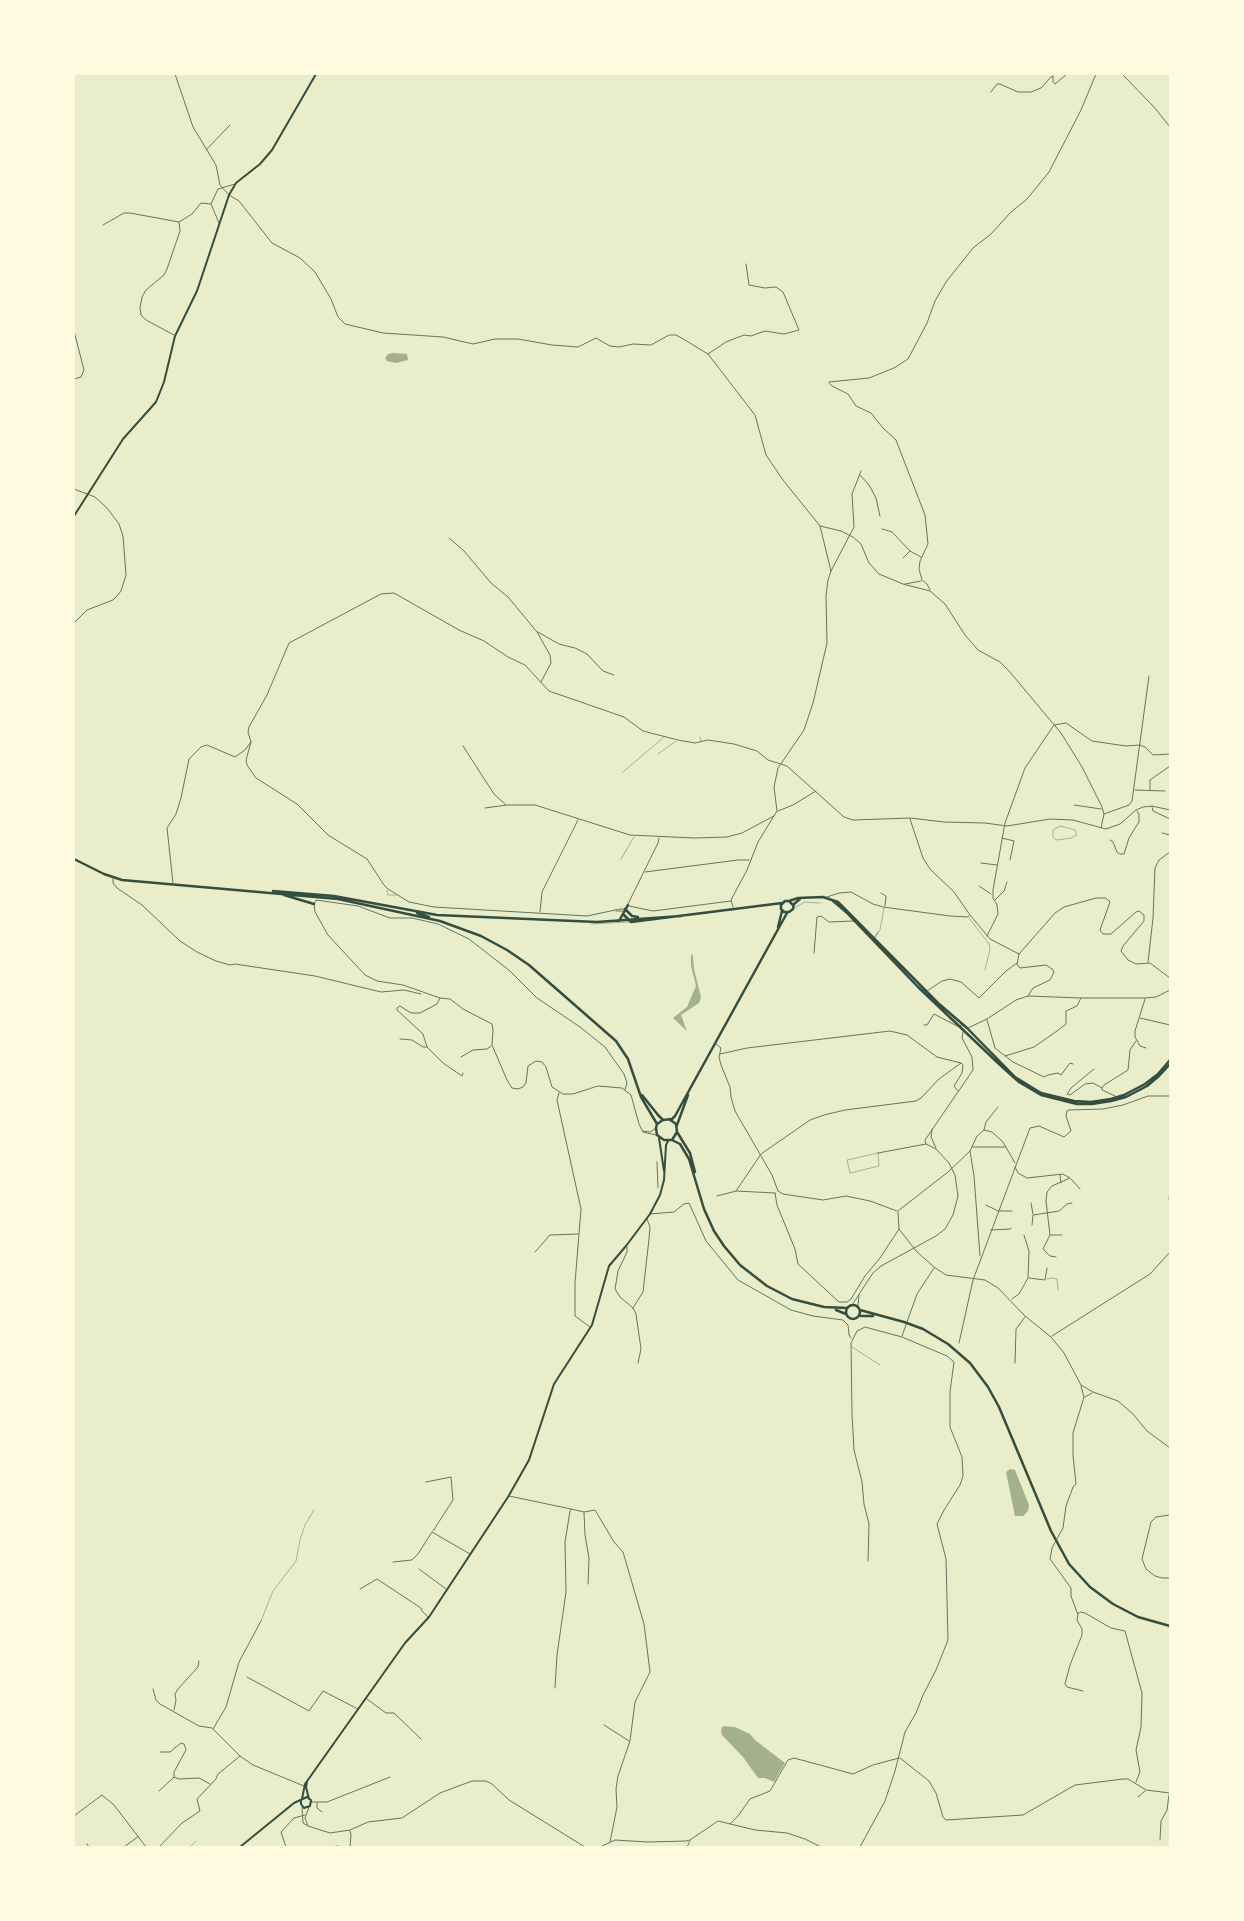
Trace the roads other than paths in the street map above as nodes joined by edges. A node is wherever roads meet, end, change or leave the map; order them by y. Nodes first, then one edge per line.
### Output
1 (175, 74) edge
2 (316, 74) edge
3 (1067, 74) edge
4 (1096, 74) edge
5 (1122, 74) edge
6 (991, 92) dead end
7 (230, 125) dead end
8 (1170, 127) edge
9 (206, 150) junction
10 (236, 184) junction
11 (222, 188) junction
12 (229, 195) junction
13 (210, 204) junction
14 (179, 222) junction
15 (220, 224) junction
16 (103, 225) dead end
17 (746, 264) dead end
18 (74, 331) edge
19 (175, 336) junction
20 (708, 354) junction
21 (74, 379) edge
22 (861, 471) dead end
23 (860, 474) junction
24 (74, 489) edge
25 (88, 493) junction
26 (74, 516) edge
27 (880, 516) dead end
28 (820, 526) junction
29 (882, 529) dead end
30 (850, 535) junction
31 (449, 538) dead end
32 (910, 551) junction
33 (903, 558) dead end
34 (921, 558) junction
35 (831, 571) junction
36 (922, 580) junction
37 (903, 584) junction
38 (930, 591) junction
39 (74, 623) edge
40 (537, 632) junction
41 (978, 650) junction
42 (976, 652) dead end
43 (614, 675) dead end
44 (1148, 676) dead end
45 (541, 683) junction
46 (1054, 725) junction
47 (664, 737) junction
48 (700, 737) dead end
49 (678, 740) junction
50 (701, 741) junction
51 (251, 742) junction
52 (1140, 745) junction
53 (463, 746) dead end
54 (658, 754) dead end
55 (1170, 754) edge
56 (781, 764) junction
57 (1170, 766) edge
58 (623, 772) dead end
59 (816, 790) junction
60 (1134, 790) junction
61 (1150, 790) junction
62 (1165, 791) dead end
63 (507, 805) junction
64 (1074, 805) dead end
65 (1152, 806) junction
66 (485, 808) dead end
67 (1102, 809) junction
68 (1136, 810) junction
69 (1170, 810) edge
70 (777, 811) junction
71 (1104, 814) junction
72 (774, 816) junction
73 (910, 818) junction
74 (579, 819) junction
75 (1061, 819) junction
76 (1170, 819) edge
77 (1004, 826) junction
78 (1062, 826) junction
79 (1101, 828) junction
80 (1162, 833) dead end
81 (1170, 835) edge
82 (635, 836) junction
83 (659, 837) junction
84 (1002, 838) junction
85 (1110, 840) dead end
86 (1170, 852) edge
87 (74, 859) edge
88 (621, 859) dead end
89 (1010, 860) dead end
90 (750, 861) junction
91 (982, 863) dead end
92 (997, 865) junction
93 (645, 872) junction
94 (114, 878) junction
95 (1007, 882) dead end
96 (173, 884) junction
97 (979, 886) dead end
98 (388, 889) junction
99 (249, 890) junction
100 (881, 893) dead end
101 (278, 894) junction
102 (399, 895) junction
103 (993, 895) junction
104 (825, 897) junction
105 (801, 898) junction
106 (732, 900) junction
107 (994, 900) junction
108 (789, 901) junction
109 (782, 902) junction
110 (772, 903) junction
111 (820, 903) dead end
112 (314, 904) junction
113 (628, 905) junction
114 (793, 907) junction
115 (884, 907) junction
116 (397, 908) junction
117 (734, 908) junction
118 (782, 909) junction
119 (615, 911) junction
120 (625, 911) junction
121 (540, 913) junction
122 (787, 913) junction
123 (657, 916) junction
124 (681, 916) junction
125 (969, 916) junction
126 (440, 921) junction
127 (619, 921) junction
128 (629, 921) junction
129 (856, 921) junction
130 (591, 924) dead end
131 (778, 929) junction
132 (879, 932) joint
133 (987, 936) junction
134 (873, 940) junction
135 (814, 954) dead end
136 (1019, 954) junction
137 (1148, 962) junction
138 (1017, 963) junction
139 (985, 970) dead end
140 (1170, 978) edge
141 (1170, 990) edge
142 (925, 992) junction
143 (424, 994) junction
144 (1028, 996) junction
145 (440, 998) junction
146 (1081, 998) junction
147 (1145, 998) junction
148 (1139, 1018) junction
149 (987, 1019) junction
150 (924, 1024) dead end
151 (964, 1025) junction
152 (1170, 1025) edge
153 (960, 1026) junction
154 (967, 1028) junction
155 (964, 1031) junction
156 (400, 1039) dead end
157 (1136, 1041) junction
158 (716, 1044) junction
159 (492, 1045) junction
160 (427, 1047) junction
161 (1146, 1048) dead end
162 (720, 1054) junction
163 (1005, 1056) junction
164 (461, 1057) dead end
165 (1170, 1060) edge
166 (961, 1063) junction
167 (1073, 1064) dead end
168 (1170, 1064) edge
169 (1094, 1069) dead end
170 (463, 1073) dead end
171 (692, 1086) junction
172 (1102, 1088) junction
173 (625, 1090) junction
174 (640, 1091) junction
175 (958, 1091) junction
176 (559, 1093) junction
177 (1170, 1096) edge
178 (1116, 1097) junction
179 (998, 1107) dead end
180 (669, 1119) junction
181 (663, 1120) junction
182 (657, 1126) junction
183 (677, 1126) junction
184 (932, 1128) junction
185 (641, 1129) junction
186 (984, 1130) junction
187 (677, 1132) junction
188 (658, 1137) junction
189 (927, 1137) junction
190 (931, 1137) junction
191 (670, 1140) junction
192 (924, 1140) junction
193 (933, 1142) junction
194 (926, 1144) junction
195 (930, 1144) junction
196 (919, 1145) junction
197 (1005, 1147) junction
198 (972, 1148) junction
199 (936, 1149) junction
200 (970, 1151) junction
201 (878, 1153) junction
202 (761, 1154) junction
203 (656, 1162) dead end
204 (1015, 1165) junction
205 (952, 1168) junction
206 (1060, 1174) junction
207 (664, 1177) junction
208 (658, 1178) junction
209 (1070, 1179) junction
210 (1061, 1183) junction
211 (697, 1186) junction
212 (658, 1188) dead end
213 (1080, 1189) dead end
214 (736, 1191) junction
215 (778, 1191) junction
216 (1170, 1192) edge
217 (775, 1193) junction
218 (717, 1196) dead end
219 (1169, 1198) edge
220 (1031, 1203) dead end
221 (1072, 1203) dead end
222 (986, 1205) dead end
223 (998, 1211) junction
224 (1012, 1211) dead end
225 (898, 1212) junction
226 (650, 1214) junction
227 (1048, 1214) junction
228 (1033, 1215) junction
229 (646, 1219) junction
230 (1032, 1225) dead end
231 (1011, 1228) dead end
232 (899, 1229) junction
233 (991, 1230) junction
234 (578, 1234) junction
235 (1024, 1235) dead end
236 (1050, 1235) junction
237 (1062, 1235) dead end
238 (626, 1246) junction
239 (914, 1248) junction
240 (535, 1252) dead end
241 (1170, 1252) edge
242 (1056, 1257) dead end
243 (980, 1260) junction
244 (934, 1267) junction
245 (1047, 1268) dead end
246 (973, 1278) junction
247 (1028, 1278) junction
248 (1045, 1280) junction
249 (1058, 1290) dead end
250 (859, 1292) junction
251 (1011, 1300) junction
252 (852, 1305) junction
253 (858, 1306) junction
254 (633, 1308) junction
255 (847, 1308) junction
256 (834, 1309) junction
257 (860, 1310) junction
258 (846, 1314) junction
259 (860, 1316) junction
260 (877, 1316) junction
261 (1025, 1316) junction
262 (591, 1328) junction
263 (902, 1337) junction
264 (1051, 1337) junction
265 (852, 1339) junction
266 (960, 1343) dead end
267 (851, 1346) junction
268 (638, 1363) dead end
269 (1015, 1363) dead end
270 (880, 1365) dead end
271 (1081, 1385) junction
272 (1093, 1392) junction
273 (1084, 1397) junction
274 (1170, 1448) edge
275 (426, 1482) dead end
276 (508, 1496) junction
277 (571, 1509) junction
278 (314, 1510) dead end
279 (584, 1512) junction
280 (1170, 1515) edge
281 (432, 1532) junction
282 (471, 1554) junction
283 (868, 1561) dead end
284 (393, 1562) dead end
285 (419, 1569) dead end
286 (1170, 1578) edge
287 (588, 1584) dead end
288 (360, 1589) dead end
289 (447, 1589) junction
290 (1078, 1615) junction
291 (429, 1617) junction
292 (261, 1621) joint
293 (1170, 1626) edge
294 (198, 1661) dead end
295 (247, 1676) dead end
296 (555, 1688) dead end
297 (153, 1689) dead end
298 (1083, 1691) dead end
299 (367, 1699) junction
300 (359, 1710) junction
301 (174, 1711) junction
302 (604, 1725) dead end
303 (213, 1729) junction
304 (421, 1739) dead end
305 (630, 1741) junction
306 (160, 1752) dead end
307 (240, 1756) junction
308 (899, 1758) junction
309 (390, 1776) dead end
310 (174, 1777) junction
311 (1135, 1783) junction
312 (211, 1784) junction
313 (305, 1786) junction
314 (1146, 1790) junction
315 (158, 1791) dead end
316 (1170, 1794) edge
317 (1138, 1797) dead end
318 (302, 1799) junction
319 (309, 1799) junction
320 (311, 1802) junction
321 (317, 1802) junction
322 (302, 1806) junction
323 (290, 1807) junction
324 (309, 1807) junction
325 (322, 1812) dead end
326 (306, 1815) junction
327 (74, 1816) edge
328 (302, 1816) junction
329 (730, 1824) junction
330 (308, 1826) junction
331 (350, 1830) junction
332 (139, 1836) junction
333 (690, 1840) junction
334 (1160, 1840) dead end
335 (196, 1841) dead end
336 (610, 1842) junction
337 (88, 1844) dead end
338 (607, 1844) junction
339 (338, 1846) edge
340 (89, 1847) edge
341 (124, 1847) edge
342 (146, 1847) edge
343 (158, 1847) edge
344 (190, 1847) edge
345 (240, 1847) edge
346 (286, 1847) edge
347 (331, 1847) edge
348 (350, 1847) edge
349 (585, 1847) edge
350 (600, 1847) edge
351 (607, 1847) edge
352 (688, 1847) edge
353 (821, 1847) edge
354 (860, 1847) edge

1 - 9 street
2 - 10 main road
3 - 6 street
4 - 34 street
5 - 8 street
7 - 9 street
9 - 11 street
10 - 11 street
10 - 12 main road
11 - 12 street
11 - 13 street
12 - 15 main road
12 - 20 street
13 - 14 street
13 - 15 street
14 - 16 street
14 - 19 street
15 - 19 main road
17 - 20 street
18 - 21 street
19 - 25 main road
20 - 28 street
22 - 23 street
23 - 27 street
23 - 30 street
24 - 25 street
25 - 26 main road
25 - 39 street
28 - 30 street
28 - 35 street
29 - 32 street
30 - 35 street
30 - 37 street
31 - 40 street
32 - 33 street
32 - 34 street
34 - 36 street
35 - 56 street
36 - 37 street
36 - 38 street
37 - 38 street
38 - 41 street
40 - 43 street
40 - 45 street
41 - 42 lane
41 - 46 street
44 - 52 street
45 - 47 street
45 - 51 street
46 - 52 street
46 - 67 street
46 - 77 street
47 - 49 street
47 - 58 lane
48 - 50 lane
49 - 50 street
49 - 54 lane
50 - 56 street
51 - 96 street
51 - 98 street
52 - 55 street
52 - 60 street
53 - 63 street
56 - 59 street
56 - 70 street
57 - 61 street
59 - 70 street
59 - 73 street
60 - 61 street
60 - 71 street
61 - 62 street
63 - 66 street
63 - 74 street
64 - 67 street
65 - 68 street
65 - 69 street
65 - 76 street
67 - 71 street
68 - 79 street
68 - 85 street
70 - 72 street
71 - 79 street
72 - 83 street
72 - 90 street
73 - 77 street
73 - 125 street
74 - 82 street
74 - 121 street
75 - 77 street
75 - 78 lane
75 - 79 street
77 - 84 street
78 - 78 lane
80 - 81 street
82 - 83 street
82 - 88 lane
83 - 93 street
84 - 89 street
84 - 92 street
86 - 137 street
87 - 94 main road
90 - 93 street
90 - 106 street
91 - 92 street
92 - 103 street
93 - 113 street
94 - 96 main road
94 - 143 street
95 - 107 street
96 - 99 main road
97 - 103 street
98 - 102 street
98 - 102 lane
99 - 101 main road
99 - 116 main road
100 - 115 street
101 - 112 main road
101 - 126 main road
102 - 121 street
103 - 107 street
104 - 105 main road
104 - 115 street
104 - 129 main road
105 - 108 main road
105 - 114 main road
106 - 113 street
106 - 117 street
107 - 133 street
108 - 109 main road
108 - 114 main road
109 - 110 main road
109 - 118 main road
110 - 117 main road
110 - 118 main road
111 - 114 lane
112 - 143 street
112 - 173 street
113 - 120 main road
114 - 122 main road
115 - 125 street
115 - 132 lane
116 - 126 main road
116 - 127 main road
117 - 124 main road
118 - 122 main road
118 - 131 main road
119 - 120 street
119 - 120 street
119 - 121 street
120 - 123 main road
120 - 127 main road
120 - 128 main road
122 - 131 main road
123 - 124 main road
123 - 128 main road
124 - 128 main road
125 - 133 street
125 - 139 lane
126 - 174 main road
127 - 128 main road
128 - 130 lane
129 - 134 main road
129 - 135 street
131 - 158 main road
132 - 134 street
133 - 136 street
134 - 142 main road
136 - 137 street
136 - 138 street
137 - 140 street
138 - 142 street
138 - 144 street
141 - 147 street
142 - 151 main road
142 - 153 main road
143 - 145 street
144 - 146 street
144 - 149 street
145 - 159 street
145 - 160 street
146 - 147 street
146 - 163 street
147 - 148 street
148 - 152 street
148 - 157 street
149 - 154 street
149 - 163 street
150 - 153 street
151 - 153 street
151 - 154 main road
153 - 155 main road
154 - 155 main road
154 - 178 main road
155 - 168 main road
155 - 175 street
156 - 160 street
157 - 161 street
157 - 172 street
158 - 162 street
158 - 171 main road
159 - 164 street
159 - 176 street
160 - 170 street
162 - 166 street
162 - 202 street
163 - 167 street
165 - 178 main road
166 - 175 street
166 - 202 street
169 - 172 street
171 - 180 main road
171 - 183 main road
172 - 178 street
173 - 176 street
173 - 185 street
174 - 181 main road
174 - 182 main road
175 - 184 street
176 - 234 street
177 - 204 street
179 - 186 street
180 - 181 main road
180 - 183 main road
181 - 182 main road
182 - 185 street
182 - 188 main road
183 - 187 main road
184 - 189 street
184 - 190 street
185 - 188 street
186 - 197 street
186 - 198 street
187 - 191 main road
187 - 211 main road
188 - 191 main road
188 - 207 main road
189 - 190 street
189 - 192 street
190 - 193 street
191 - 207 main road
191 - 211 main road
192 - 194 street
192 - 196 street
193 - 195 street
193 - 199 street
194 - 195 street
194 - 196 street
195 - 199 street
196 - 201 street
197 - 198 street
197 - 204 street
198 - 200 street
199 - 205 street
200 - 205 street
200 - 243 street
201 - 201 lane
202 - 214 street
202 - 215 street
203 - 208 street
204 - 206 street
204 - 223 street
205 - 225 street
205 - 239 street
206 - 209 street
206 - 210 street
207 - 208 street
207 - 226 main road
208 - 212 street
209 - 210 street
209 - 213 street
210 - 227 street
211 - 256 main road
214 - 217 street
214 - 218 street
215 - 217 street
215 - 225 street
216 - 219 street
217 - 232 street
220 - 228 street
221 - 227 street
222 - 223 street
223 - 224 street
223 - 233 street
225 - 232 street
226 - 229 main road
226 - 265 street
227 - 228 street
227 - 236 street
228 - 230 street
229 - 238 main road
229 - 254 street
231 - 233 street
232 - 239 street
233 - 243 street
234 - 240 street
234 - 262 street
235 - 247 street
236 - 237 street
236 - 242 street
238 - 254 street
238 - 262 main road
239 - 244 street
239 - 250 street
241 - 264 street
243 - 246 street
244 - 246 street
244 - 263 street
245 - 248 street
246 - 251 street
246 - 266 street
247 - 248 street
247 - 251 street
248 - 249 lane
250 - 252 street
250 - 253 street
251 - 261 street
252 - 253 main road
252 - 255 main road
253 - 257 main road
254 - 268 street
255 - 256 main road
255 - 258 main road
256 - 258 main road
257 - 259 main road
257 - 260 main road
258 - 259 main road
259 - 260 main road
260 - 293 main road
261 - 264 street
261 - 269 street
262 - 276 main road
263 - 265 street
263 - 308 street
264 - 271 street
265 - 267 street
267 - 270 lane
267 - 283 street
271 - 272 street
271 - 273 street
272 - 273 street
272 - 274 street
273 - 290 street
275 - 281 street
276 - 277 street
276 - 282 main road
277 - 279 street
277 - 296 street
278 - 292 lane
279 - 287 street
279 - 305 street
280 - 286 street
281 - 282 street
281 - 284 street
282 - 289 main road
285 - 289 street
288 - 291 street
289 - 291 main road
290 - 298 street
290 - 311 street
291 - 299 main road
292 - 303 street
294 - 301 street
295 - 300 street
297 - 301 street
299 - 300 main road
299 - 304 street
300 - 313 main road
301 - 303 street
302 - 305 street
303 - 307 street
305 - 336 street
306 - 310 street
307 - 312 street
307 - 313 street
308 - 311 street
308 - 329 street
308 - 354 street
309 - 321 street
310 - 312 street
310 - 315 street
311 - 314 street
312 - 343 street
313 - 318 main road
313 - 319 main road
314 - 316 street
314 - 317 street
316 - 334 street
318 - 319 main road
318 - 322 main road
318 - 323 main road
319 - 320 main road
320 - 321 street
320 - 324 main road
321 - 325 street
322 - 323 main road
322 - 324 main road
322 - 328 street
323 - 345 main road
324 - 326 street
326 - 328 street
326 - 330 street
327 - 332 street
328 - 330 street
328 - 346 street
329 - 333 street
329 - 353 street
330 - 331 street
331 - 348 street
331 - 349 street
332 - 341 street
332 - 342 street
333 - 336 street
333 - 352 street
335 - 344 lane
336 - 338 street
337 - 340 street
338 - 350 street
338 - 351 street
339 - 347 street

